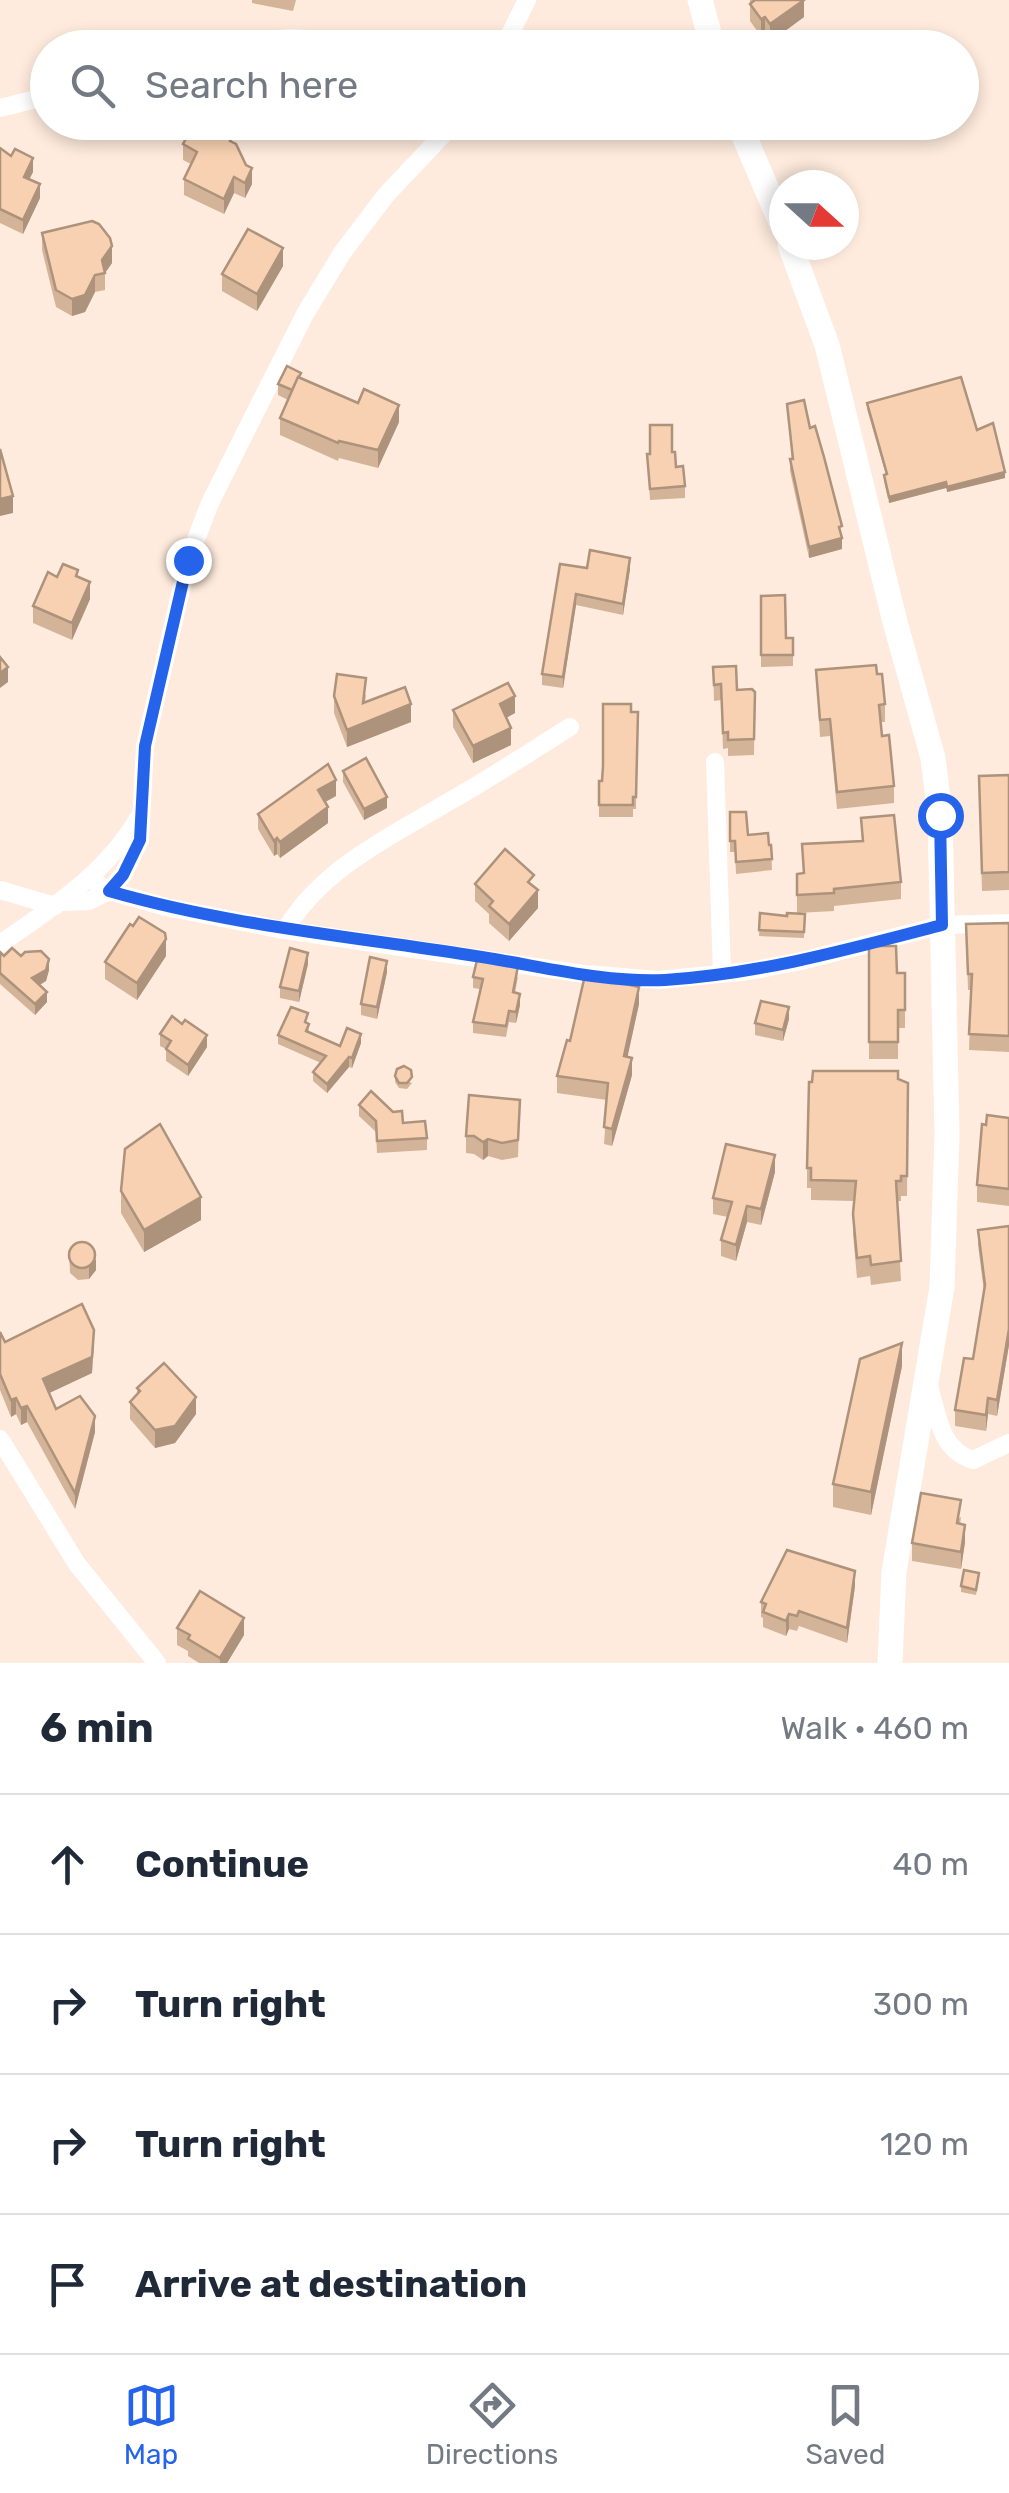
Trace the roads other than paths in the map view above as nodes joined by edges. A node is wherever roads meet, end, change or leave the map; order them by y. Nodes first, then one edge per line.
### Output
1 (528, 0) edge
2 (700, 0) edge
3 (513, 30) edge
4 (708, 30) edge
5 (30, 100) edge
6 (0, 108) edge
7 (438, 140) edge
8 (746, 140) edge
9 (769, 194) edge
10 (795, 260) edge
11 (570, 727) dead end
12 (715, 762) dead end
13 (140, 816) junction
14 (90, 879) junction
15 (0, 890) edge
16 (109, 891) junction
17 (59, 904) junction
18 (1009, 923) edge
19 (942, 925) junction
20 (286, 930) junction
21 (0, 944) edge
22 (722, 974) junction
23 (928, 1381) junction
24 (0, 1439) edge
25 (1009, 1443) edge
26 (157, 1663) edge
27 (890, 1663) edge

1 - 3 street
2 - 4 main road
5 - 6 street
7 - 13 street
8 - 9 main road
10 - 19 main road
11 - 20 street
12 - 22 street
13 - 14 street
13 - 16 street
14 - 16 street
14 - 17 street
15 - 17 street
16 - 17 street
16 - 20 street
17 - 21 street
18 - 19 street
19 - 22 street
19 - 23 main road
20 - 22 street
23 - 25 street
23 - 27 main road
24 - 26 street

